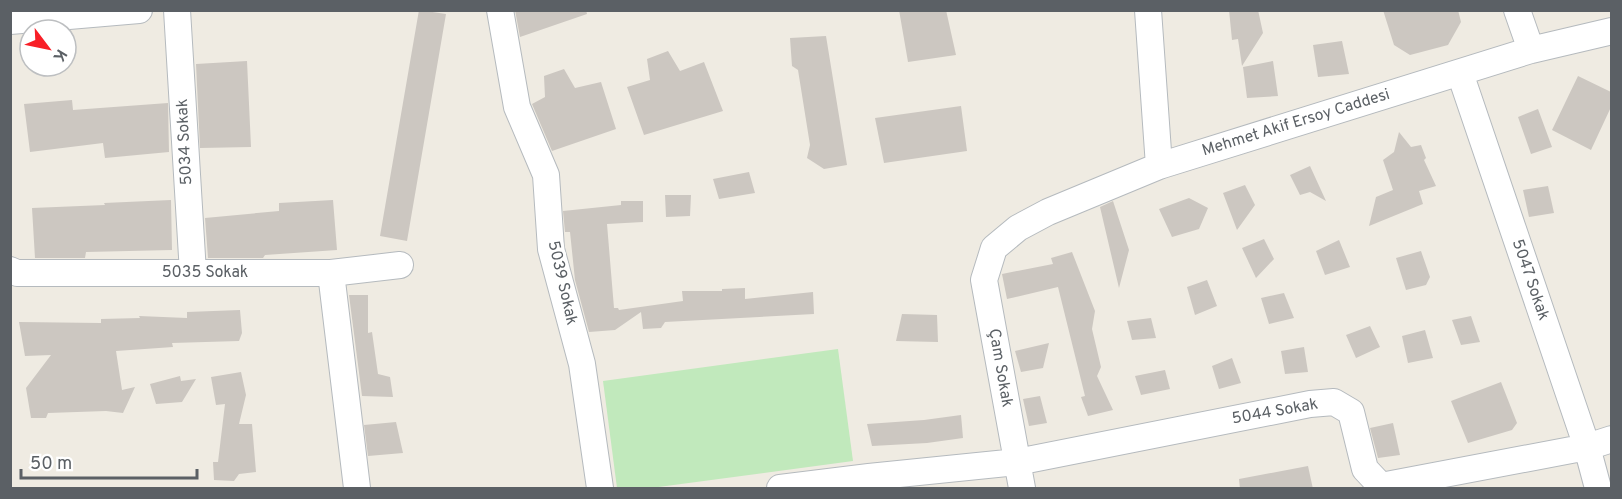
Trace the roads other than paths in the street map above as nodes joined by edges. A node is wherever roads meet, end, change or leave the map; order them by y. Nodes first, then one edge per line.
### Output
1 (139, 10) edge
2 (177, 10) edge
3 (500, 10) edge
4 (1148, 10) edge
5 (1517, 10) edge
6 (10, 21) edge
7 (1611, 31) edge
8 (1531, 50) junction
9 (1460, 73) junction
10 (1159, 166) junction
11 (994, 248) joint
12 (400, 265) dead end
13 (10, 270) edge
14 (193, 273) junction
15 (331, 273) junction
16 (1611, 439) edge
17 (1587, 447) junction
18 (1017, 462) junction
19 (357, 489) edge
20 (600, 489) edge
21 (780, 489) edge
22 (1022, 489) edge
23 (1598, 489) edge

1 - 6 street
2 - 14 street, 5034 Sokak
3 - 20 street, 5039 Sokak
4 - 10 street
5 - 8 street
7 - 8 street, Mehmet Akif Ersoy Caddesi
8 - 9 street, Mehmet Akif Ersoy Caddesi
9 - 10 street, Mehmet Akif Ersoy Caddesi
9 - 17 street, 5047 Sokak
10 - 11 street, Mehmet Akif Ersoy Caddesi
11 - 18 street, Çam Sokak
12 - 15 street, 5035 Sokak
13 - 14 street, 5035 Sokak
14 - 15 street, 5035 Sokak
15 - 19 street
16 - 17 street
17 - 18 street, 5044 Sokak
17 - 23 street, 5047 Sokak
18 - 21 street
18 - 22 street, Çam Sokak

